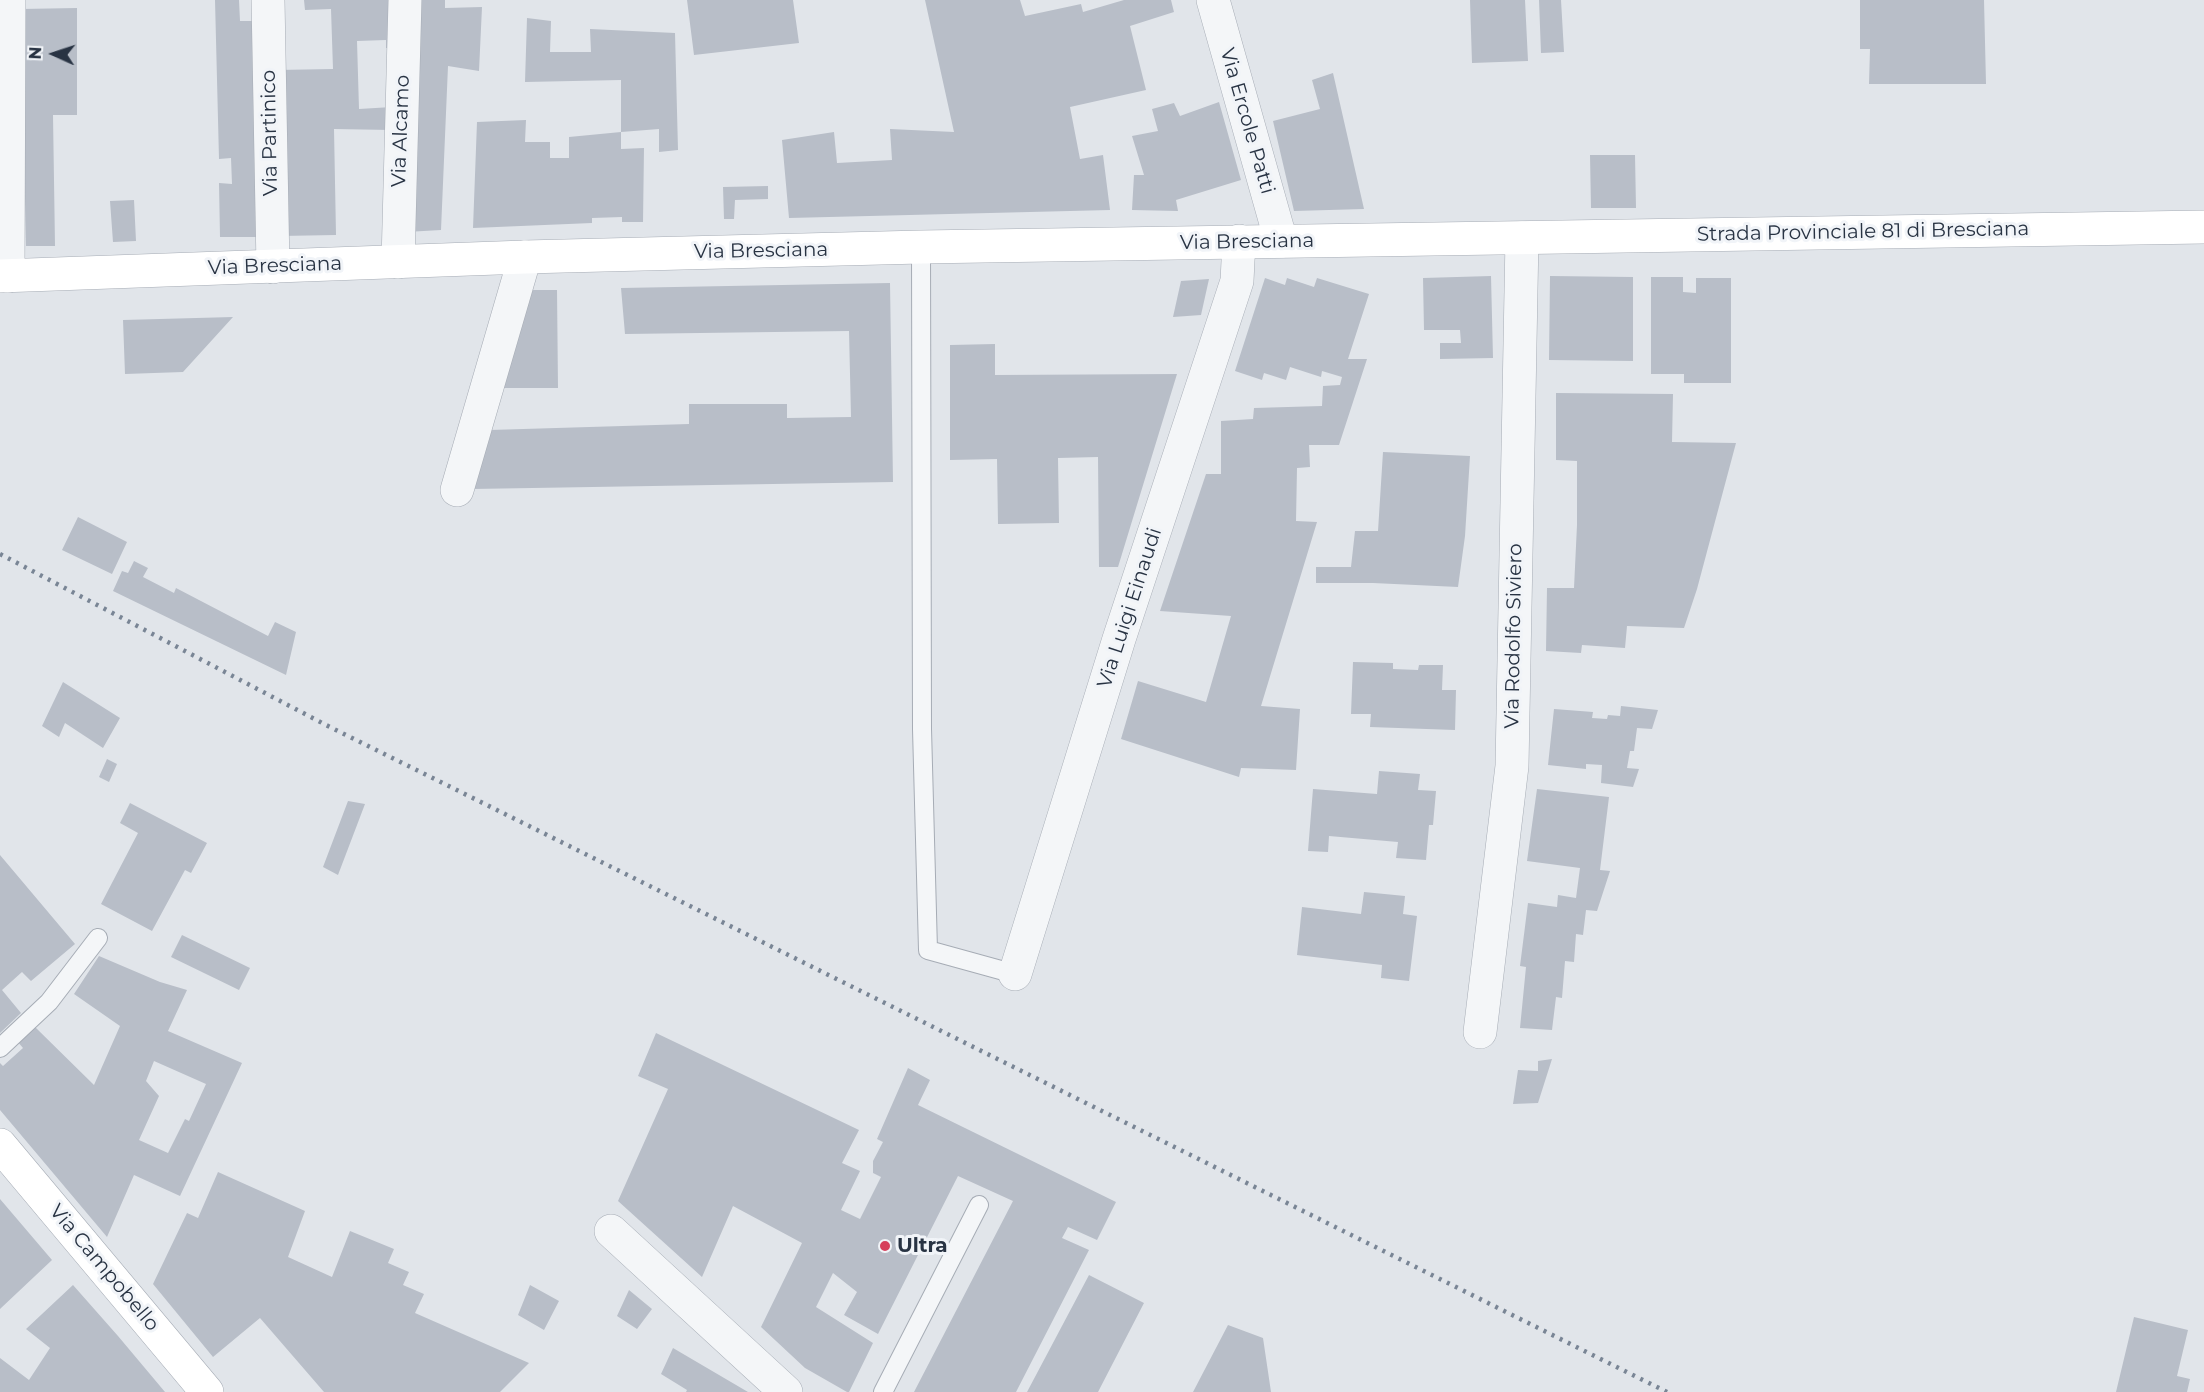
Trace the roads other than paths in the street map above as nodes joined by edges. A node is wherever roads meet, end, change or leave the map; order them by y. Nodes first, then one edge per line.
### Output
1 (9, 0) edge
2 (268, 0) edge
3 (405, 0) edge
4 (1213, 0) edge
5 (2204, 227) edge
6 (1522, 238) junction
7 (1239, 241) junction
8 (1281, 241) junction
9 (921, 247) junction
10 (525, 257) junction
11 (398, 262) junction
12 (273, 267) junction
13 (4, 276) edge
14 (457, 490) dead end
15 (98, 938) dead end
16 (1015, 974) joint
17 (1479, 1032) dead end
18 (0, 1048) edge
19 (0, 1145) edge
20 (979, 1205) dead end
21 (610, 1231) dead end
22 (207, 1392) edge
23 (786, 1392) edge
24 (883, 1392) edge

1 - 13 street
2 - 12 street, Via Partinico
3 - 11 street, Via Alcamo
4 - 8 street, Via Ercole Patti
5 - 6 main road, Strada Provinciale 81 di Bresciana
6 - 8 main road, Via Bresciana
6 - 17 street, Via Rodolfo Siviero
7 - 8 main road, Via Bresciana
7 - 9 main road, Via Bresciana
7 - 16 street, Via Luigi Einaudi
9 - 10 main road, Via Bresciana
9 - 16 lane
10 - 11 main road, Via Bresciana
10 - 14 street
11 - 12 main road, Via Bresciana
12 - 13 main road, Via Bresciana
15 - 18 lane
19 - 22 main road, Via Campobello
20 - 24 lane
21 - 23 street

